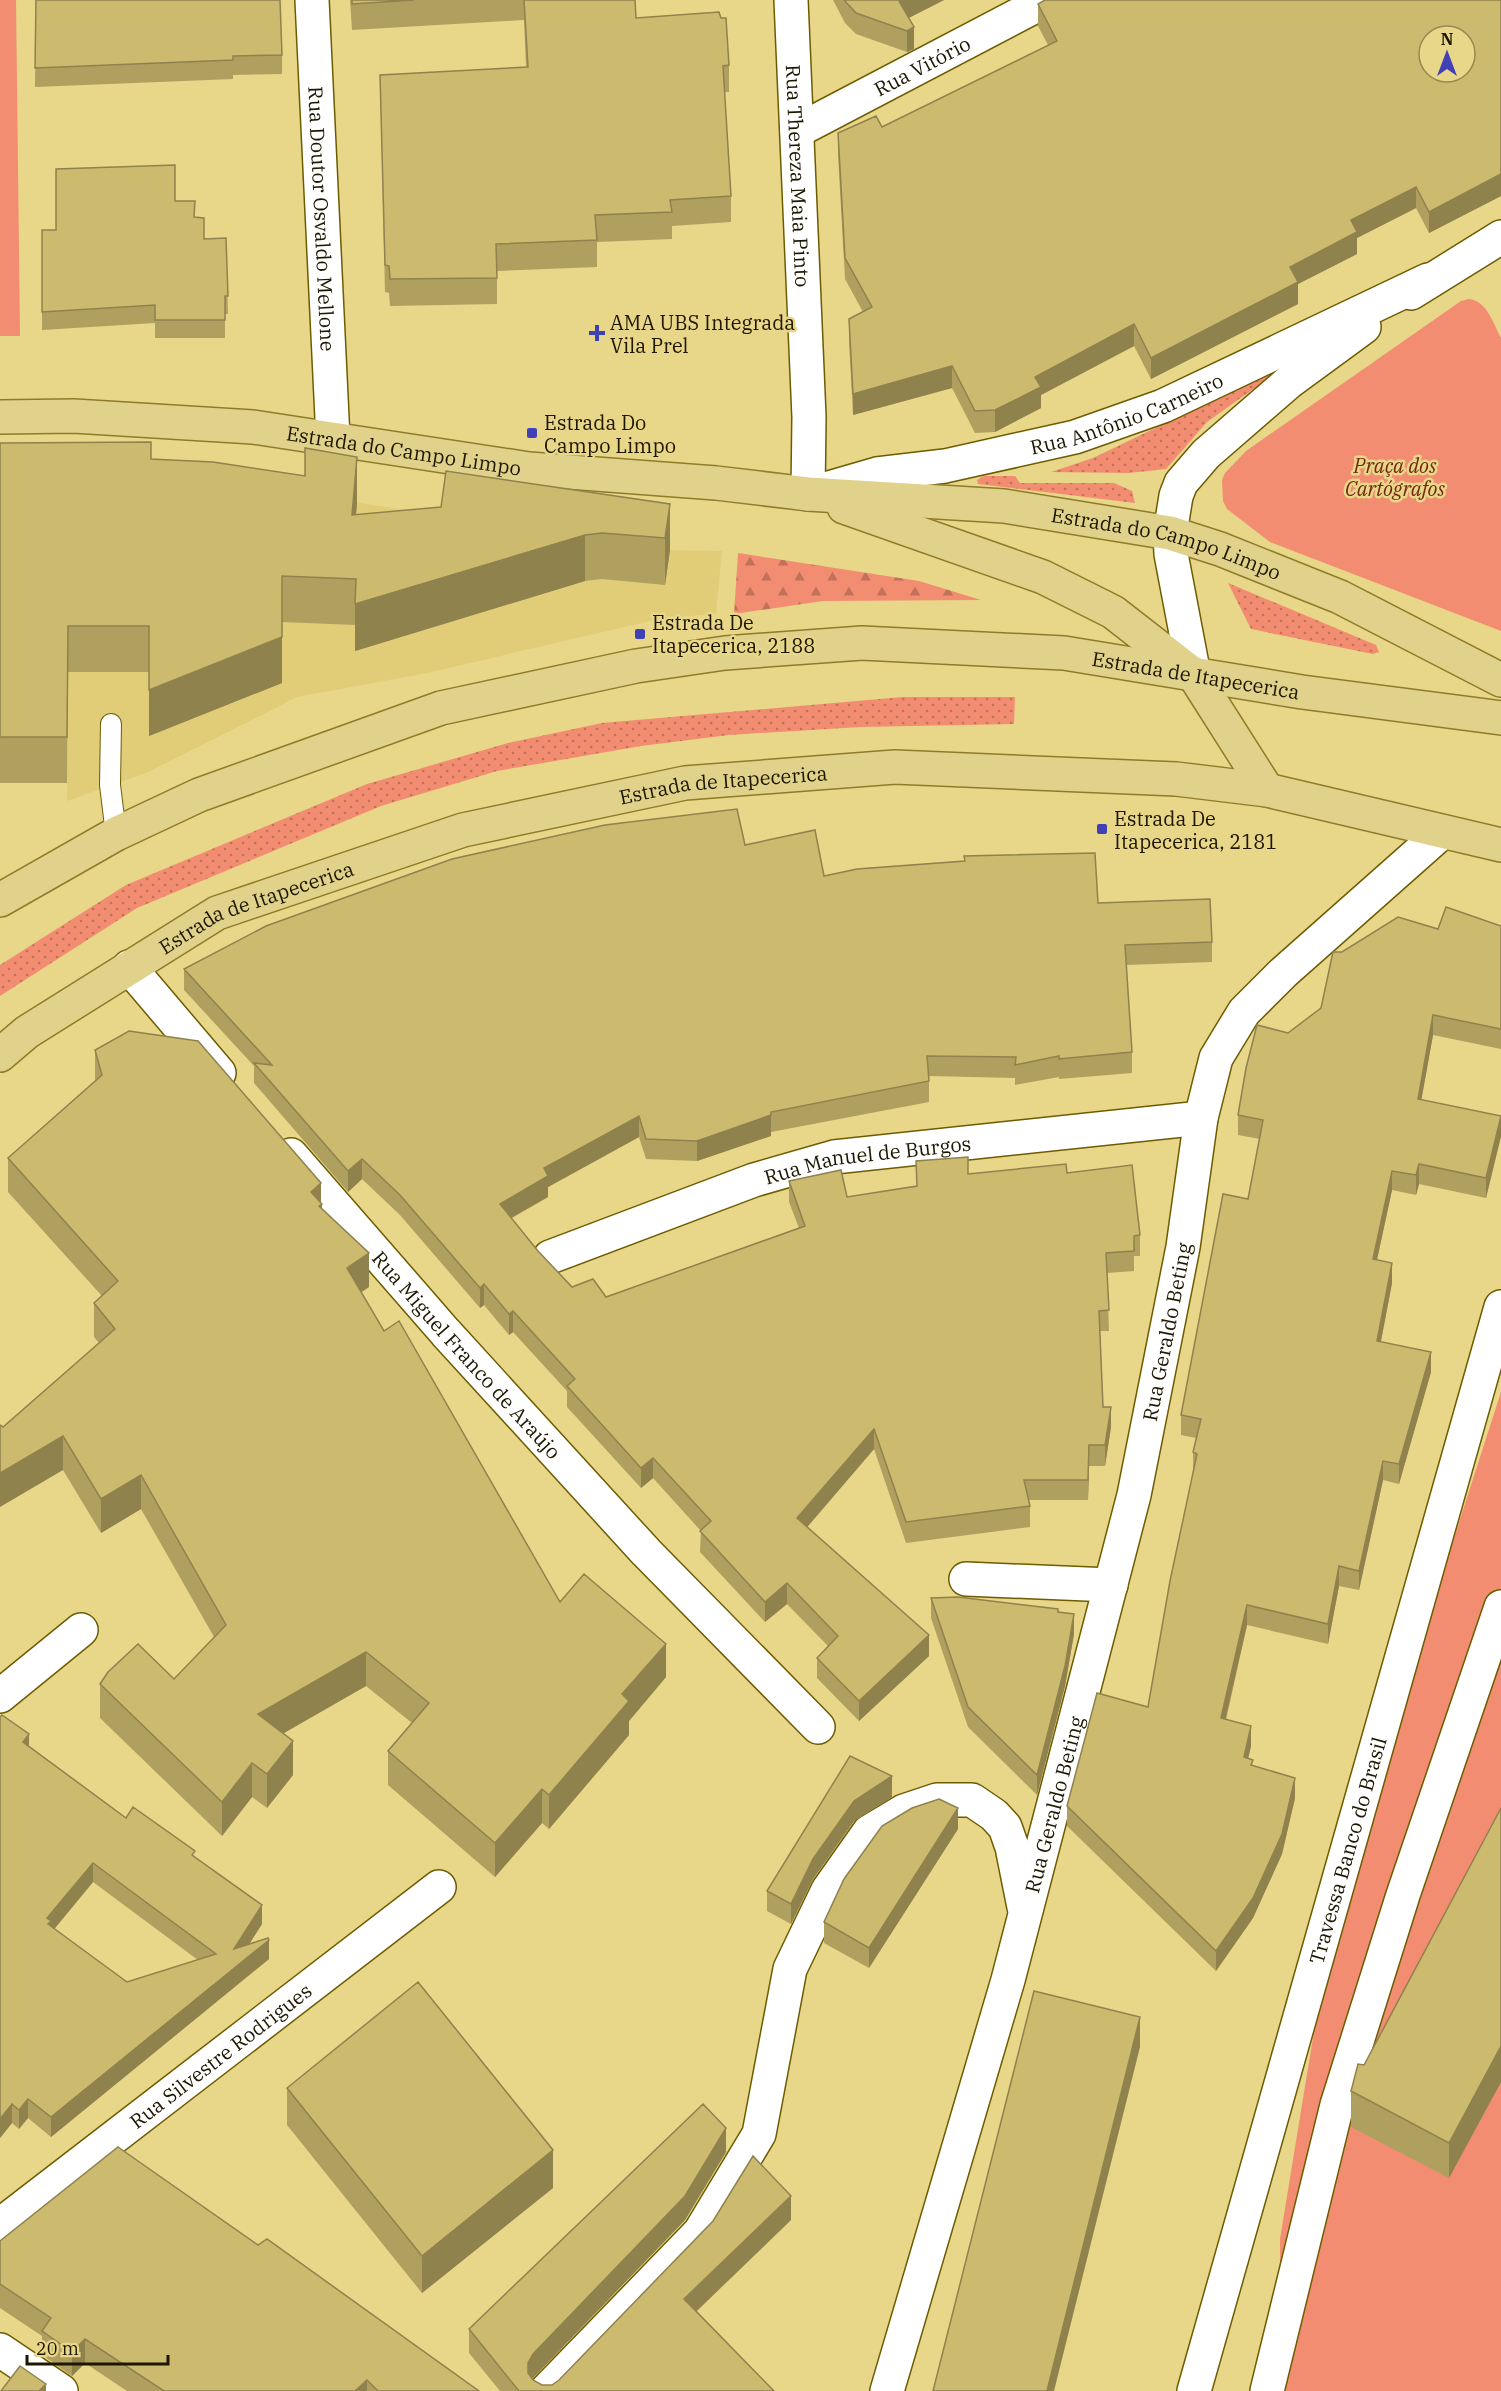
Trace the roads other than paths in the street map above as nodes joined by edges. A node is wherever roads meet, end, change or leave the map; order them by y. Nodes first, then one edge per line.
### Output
1 (312, 0) edge
2 (791, 0) edge
3 (1047, 0) edge
4 (797, 131) junction
5 (1498, 245) edge
6 (1428, 280) junction
7 (0, 417) edge
8 (333, 439) junction
9 (808, 494) junction
10 (1170, 533) junction
11 (1194, 675) junction
12 (1501, 680) edge
13 (1501, 718) edge
14 (111, 724) dead end
15 (1267, 790) junction
16 (1441, 833) junction
17 (116, 834) junction
18 (1501, 845) edge
19 (0, 900) edge
20 (129, 967) junction
21 (0, 1055) edge
22 (237, 1094) edge
23 (1201, 1118) junction
24 (268, 1129) edge
25 (550, 1257) dead end
26 (1501, 1307) edge
27 (966, 1579) dead end
28 (1111, 1585) junction
29 (1501, 1607) edge
30 (81, 1630) dead end
31 (0, 1696) edge
32 (818, 1727) dead end
33 (439, 1887) dead end
34 (1025, 1913) junction
35 (0, 2225) edge
36 (0, 2350) edge
37 (61, 2391) edge
38 (546, 2391) edge
39 (887, 2391) edge
40 (1194, 2391) edge
41 (1267, 2391) edge

1 - 8 street, Rua Doutor Osvaldo Mellone
2 - 4 street, Rua Thereza Maia Pinto
3 - 4 street, Rua Vitório
4 - 9 street, Rua Thereza Maia Pinto
5 - 6 street, Rua Antônio Carneiro
6 - 9 street, Rua Antônio Carneiro
6 - 10 street, Rua Antônio Carneiro
7 - 8 main road, Estrada do Campo Limpo
8 - 9 main road, Estrada do Campo Limpo
9 - 10 main road, Estrada do Campo Limpo
9 - 11 main road, Estrada do Campo Limpo
10 - 11 street, Rua Antônio Carneiro
10 - 12 main road, Estrada do Campo Limpo
11 - 13 main road, Estrada de Itapecerica
11 - 15 main road, Estrada do Campo Limpo
11 - 17 main road, Estrada de Itapecerica
14 - 17 lane
15 - 16 main road, Estrada de Itapecerica
15 - 20 main road, Estrada de Itapecerica
16 - 18 main road, Estrada de Itapecerica
16 - 23 street, Rua Geraldo Beting
17 - 19 main road, Estrada de Itapecerica
20 - 21 main road, Estrada de Itapecerica
20 - 22 street
23 - 25 street, Rua Manuel de Burgos
23 - 28 street, Rua Geraldo Beting
24 - 32 street, Rua Miguel Franco de Araújo
26 - 40 street, Travessa Banco do Brasil
27 - 28 street
28 - 34 street, Rua Geraldo Beting
29 - 41 street
30 - 31 street
33 - 35 street, Rua Silvestre Rodrigues
34 - 38 street
34 - 39 street, Rua Geraldo Beting
36 - 37 street

